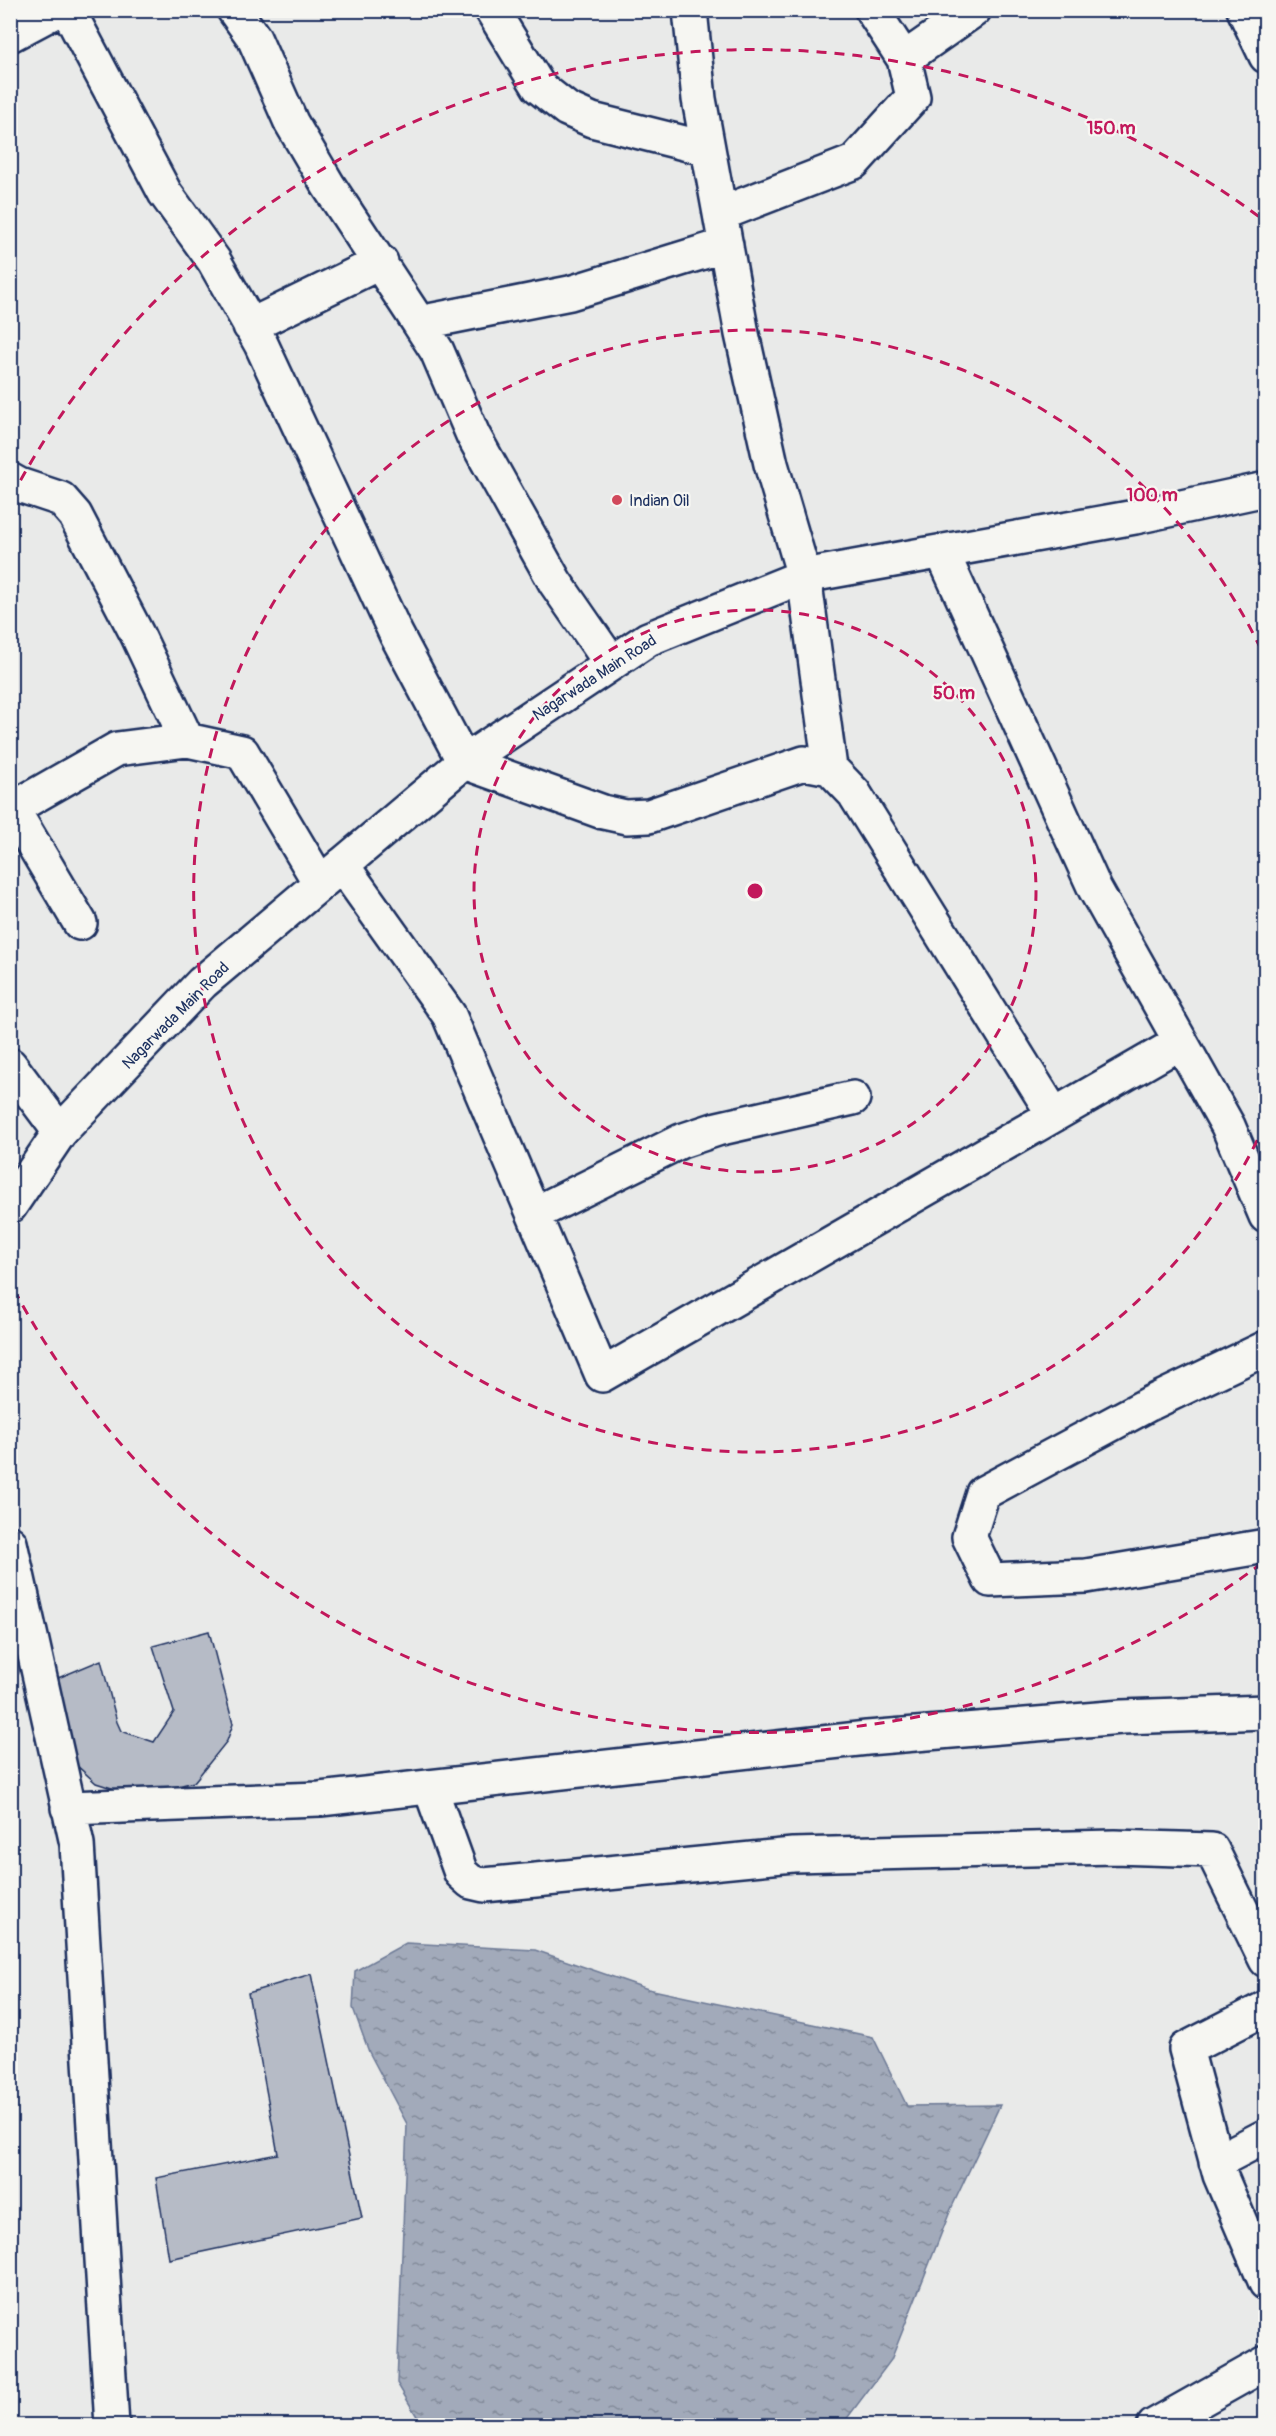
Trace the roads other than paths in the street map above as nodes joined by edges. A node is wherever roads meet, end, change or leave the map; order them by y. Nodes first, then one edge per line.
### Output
1 (57, 10) edge
2 (68, 10) edge
3 (234, 10) edge
4 (492, 10) edge
5 (690, 10) edge
6 (872, 10) edge
7 (974, 10) edge
8 (1244, 10) edge
9 (10, 35) edge
10 (1266, 56) edge
11 (904, 59) junction
12 (708, 148) junction
13 (723, 230) junction
14 (381, 262) junction
15 (419, 323) junction
16 (250, 326) junction
17 (10, 480) edge
18 (1265, 490) edge
19 (942, 552) junction
20 (804, 576) junction
21 (611, 663) junction
22 (187, 740) junction
23 (464, 762) junction
24 (830, 768) junction
25 (11, 808) edge
26 (331, 874) junction
27 (80, 923) dead end
28 (1181, 1042) junction
29 (10, 1065) edge
30 (853, 1098) dead end
31 (1054, 1115) junction
32 (60, 1132) junction
33 (10, 1206) edge
34 (534, 1214) junction
35 (1266, 1216) edge
36 (1266, 1348) edge
37 (10, 1543) edge
38 (1266, 1546) edge
39 (1266, 1712) edge
40 (430, 1787) junction
41 (68, 1808) junction
42 (1266, 1960) edge
43 (1266, 2008) edge
44 (1266, 2136) edge
45 (1216, 2162) junction
46 (1263, 2271) edge
47 (1266, 2363) edge
48 (112, 2426) edge
49 (1154, 2426) edge

1 - 9 street
2 - 16 street
3 - 14 street
4 - 12 street
5 - 12 street
6 - 11 street
7 - 11 street
8 - 10 street
11 - 13 street
12 - 13 street
13 - 15 street
13 - 20 street
14 - 15 street
14 - 16 street
15 - 21 street
16 - 23 street
17 - 22 street
18 - 19 street, Nagarwada Main Road
19 - 20 street, Nagarwada Main Road
19 - 28 street
20 - 21 street, Nagarwada Main Road
20 - 24 street
21 - 23 street, Nagarwada Main Road
22 - 25 street
22 - 26 street
23 - 24 street
23 - 26 street, Nagarwada Main Road
24 - 31 street
25 - 27 street
26 - 32 street, Nagarwada Main Road
26 - 34 street
28 - 31 street
28 - 35 street
29 - 32 street
30 - 34 street
31 - 34 street
32 - 33 street, Nagarwada Main Road
36 - 38 street
37 - 41 street
39 - 40 street
40 - 41 street
40 - 42 street
41 - 48 street
43 - 45 street
44 - 45 street
45 - 46 street
47 - 49 street

